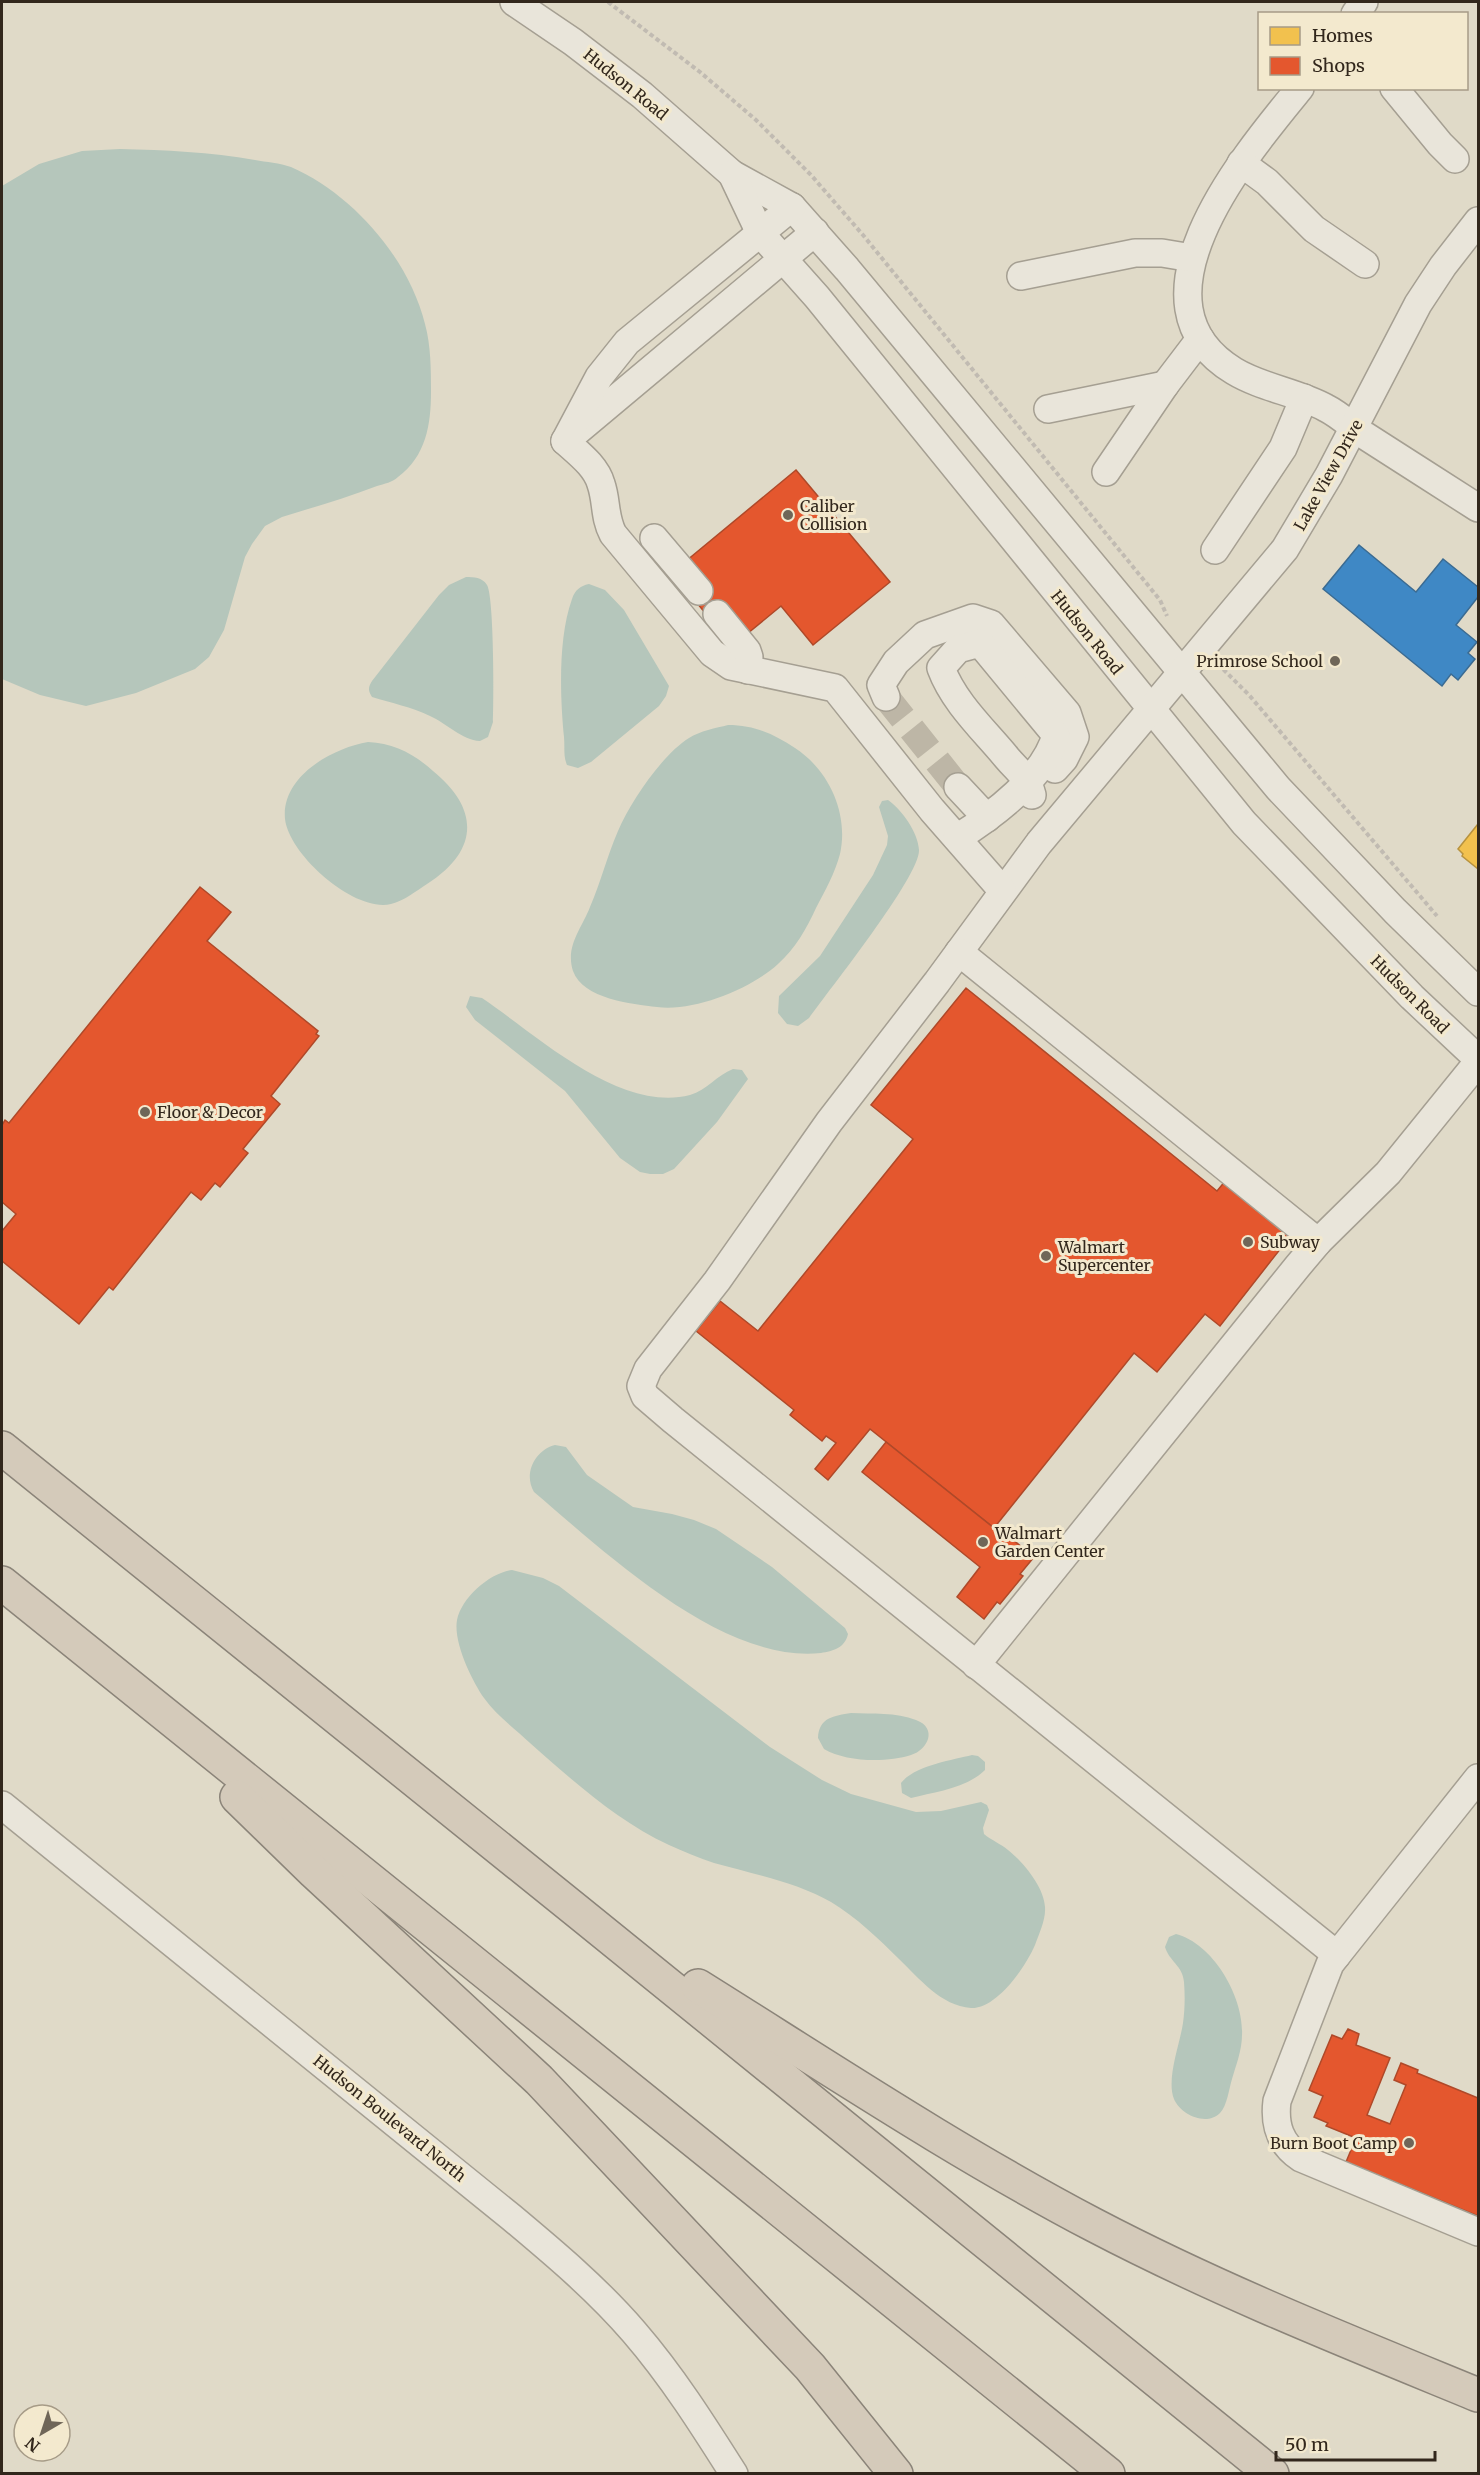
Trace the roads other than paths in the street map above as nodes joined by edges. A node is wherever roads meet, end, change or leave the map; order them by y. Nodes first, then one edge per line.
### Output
1 (514, 2) edge
2 (1298, 90) edge
3 (1396, 90) edge
4 (1455, 159) dead end
5 (1241, 163) junction
6 (732, 174) junction
7 (792, 207) junction
8 (1479, 221) edge
9 (815, 232) junction
10 (760, 233) junction
11 (783, 258) junction
12 (1192, 258) junction
13 (1365, 264) dead end
14 (1021, 276) dead end
15 (1200, 339) junction
16 (1165, 385) junction
17 (1304, 398) junction
18 (1048, 409) dead end
19 (1354, 428) junction
20 (565, 441) junction
21 (1106, 472) dead end
22 (1479, 508) edge
23 (654, 538) dead end
24 (1215, 550) dead end
25 (699, 591) dead end
26 (717, 614) dead end
27 (748, 670) junction
28 (1182, 672) junction
29 (886, 697) dead end
30 (1151, 711) junction
31 (1024, 780) junction
32 (958, 787) tunnel mouth
33 (983, 813) junction
34 (964, 847) junction
35 (1002, 890) junction
36 (959, 952) junction
37 (1479, 992) edge
38 (1479, 1060) edge
39 (1318, 1242) junction
40 (2, 1448) edge
41 (2, 1583) edge
42 (99, 1661) junction
43 (976, 1665) junction
44 (1479, 1778) edge
45 (2, 1805) edge
46 (577, 1911) junction
47 (1336, 1955) junction
48 (1479, 2232) edge
49 (1479, 2395) edge
50 (734, 2474) edge
51 (896, 2474) edge
52 (1108, 2474) edge
53 (1272, 2474) edge

1 - 6 street, Hudson Road
2 - 5 street
3 - 4 street
5 - 12 street
5 - 13 street
6 - 7 street, Hudson Road
6 - 10 street, Hudson Road
7 - 9 street, Hudson Road
7 - 10 street
8 - 19 street, Lake View Drive
9 - 11 street
9 - 28 street, Hudson Road
10 - 11 street, Hudson Road
10 - 20 street
11 - 20 street
11 - 30 street, Hudson Road
12 - 14 street
12 - 15 street
15 - 16 street
15 - 17 street
16 - 18 street
16 - 21 street
17 - 19 street
17 - 24 street
19 - 22 street
19 - 28 street, Lake View Drive
20 - 27 street
23 - 25 street
26 - 27 street
27 - 34 street
28 - 30 street, Lake View Drive
28 - 37 street, Hudson Road
29 - 31 street
30 - 35 street, Lake View Drive
30 - 38 street, Hudson Road
31 - 31 street
31 - 33 street
31 - 34 street
32 - 33 street
33 - 34 street
34 - 35 street
35 - 36 street, Lake View Drive
36 - 39 street
36 - 43 street, Lake View Drive
38 - 39 street
39 - 43 street
40 - 46 highway
41 - 42 highway
42 - 51 highway
42 - 52 highway
43 - 47 street
44 - 47 street
45 - 50 street, Hudson Boulevard North
46 - 49 highway
46 - 53 highway
47 - 48 street

